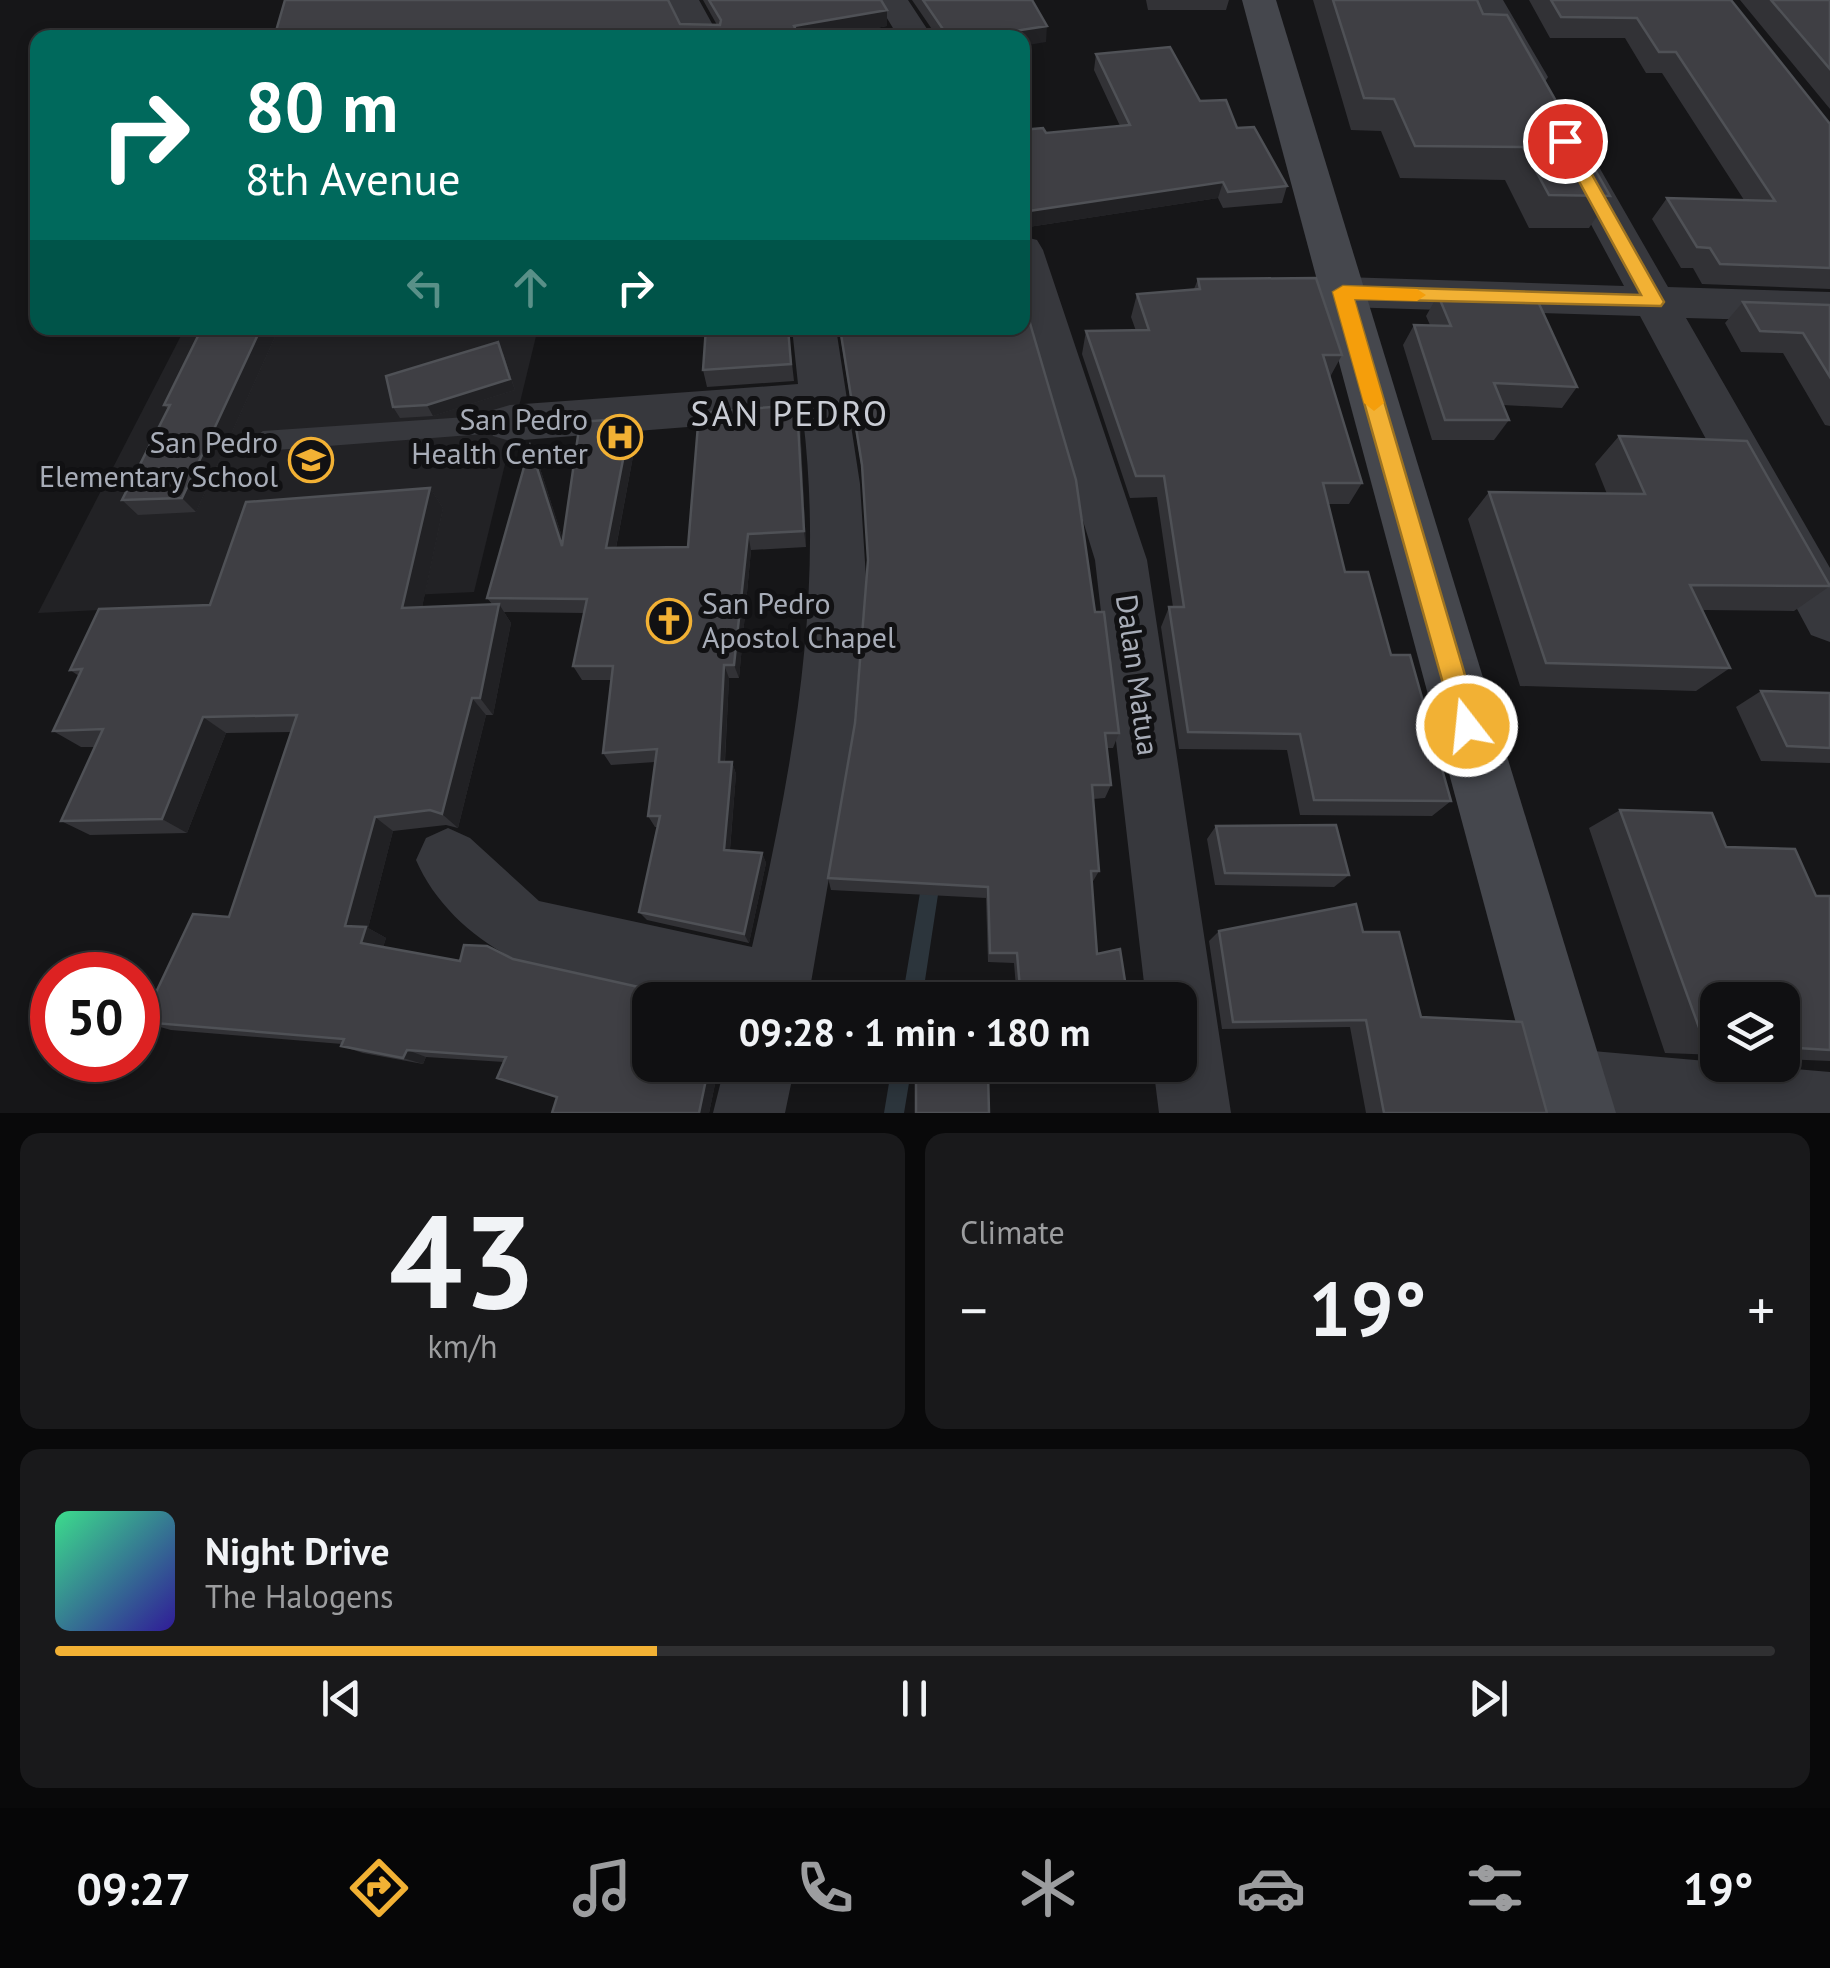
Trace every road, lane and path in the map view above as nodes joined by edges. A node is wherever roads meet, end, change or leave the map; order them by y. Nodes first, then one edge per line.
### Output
1 (684, 0) edge
2 (892, 0) edge
3 (1258, 0) edge
4 (1486, 0) edge
5 (699, 30) edge
6 (911, 30) edge
7 (1030, 275) edge
8 (1343, 292) junction
9 (1654, 302) junction
10 (1830, 308) edge
11 (815, 335) edge
12 (824, 399) junction
13 (510, 423) joint
14 (263, 441) dead end
15 (1830, 618) edge
16 (448, 860) dead end
17 (730, 982) edge
18 (777, 982) edge
19 (756, 1082) edge
20 (1574, 1099) edge
21 (1830, 1108) edge
22 (749, 1113) edge
23 (1195, 1113) edge

1 - 5 street
2 - 6 street
3 - 8 main road
4 - 9 street
7 - 23 street, Dalan Matua
8 - 9 street
8 - 20 main road
9 - 10 street
9 - 15 street
11 - 12 street
12 - 13 street
12 - 18 street
13 - 14 lane
16 - 17 street
19 - 22 street
20 - 21 street

